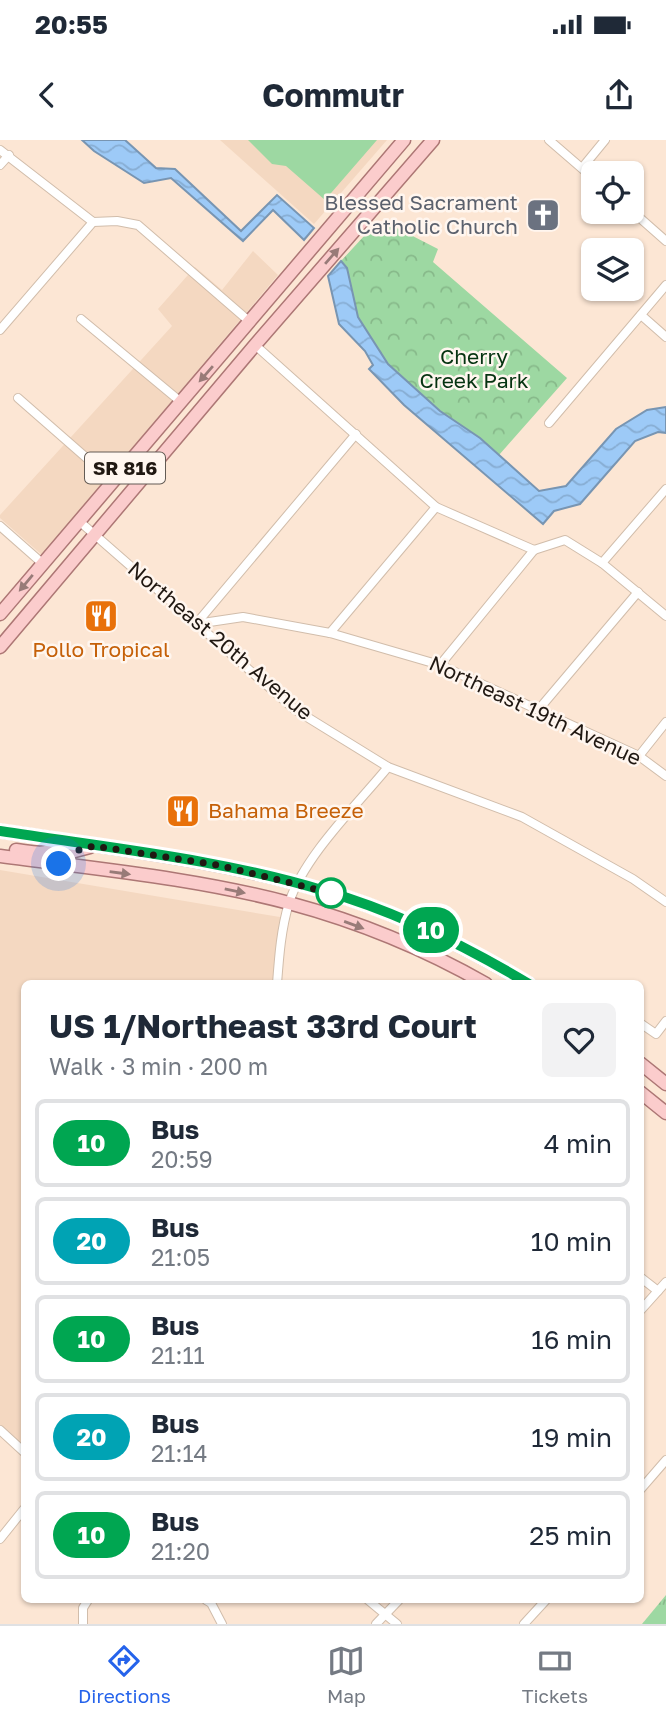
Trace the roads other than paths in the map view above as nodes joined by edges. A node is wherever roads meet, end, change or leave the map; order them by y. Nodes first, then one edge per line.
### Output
1 (404, 140) edge
2 (433, 140) edge
3 (549, 140) edge
4 (605, 140) edge
5 (0, 150) edge
6 (9, 155) junction
7 (588, 161) edge
8 (0, 166) edge
9 (581, 167) edge
10 (93, 222) junction
11 (644, 222) edge
12 (666, 241) edge
13 (302, 260) junction
14 (310, 281) junction
15 (666, 285) edge
16 (641, 315) junction
17 (81, 319) dead end
18 (250, 322) junction
19 (0, 330) edge
20 (666, 337) edge
21 (255, 345) junction
22 (18, 398) dead end
23 (181, 402) junction
24 (549, 422) dead end
25 (356, 434) junction
26 (114, 482) junction
27 (666, 489) edge
28 (436, 507) junction
29 (79, 521) junction
30 (0, 526) edge
31 (95, 535) junction
32 (534, 550) junction
33 (42, 563) junction
34 (603, 563) junction
35 (638, 592) junction
36 (0, 614) edge
37 (666, 616) edge
38 (196, 624) junction
39 (330, 633) junction
40 (0, 647) edge
41 (440, 665) junction
42 (539, 709) junction
43 (666, 722) edge
44 (639, 756) junction
45 (388, 767) junction
46 (666, 776) edge
47 (0, 831) edge
48 (65, 841) junction
49 (94, 846) junction
50 (0, 856) edge
51 (59, 864) junction
52 (297, 884) junction
53 (666, 902) edge
54 (289, 903) junction
55 (277, 980) edge
56 (478, 980) edge
57 (522, 980) edge
58 (666, 1021) edge
59 (644, 1026) edge
60 (644, 1066) edge
61 (666, 1084) edge
62 (644, 1095) edge
63 (666, 1113) edge
64 (644, 1280) edge
65 (666, 1282) edge
66 (657, 1291) junction
67 (644, 1306) edge
68 (0, 1430) edge
69 (21, 1449) edge
70 (666, 1460) edge
71 (644, 1485) edge
72 (21, 1514) edge
73 (0, 1539) edge
74 (86, 1603) edge
75 (210, 1603) edge
76 (372, 1603) edge
77 (396, 1603) edge
78 (542, 1603) edge
79 (386, 1615) junction
80 (83, 1624) edge
81 (222, 1624) edge
82 (376, 1624) edge
83 (397, 1624) edge
84 (524, 1624) edge

1 - 13 main road, SR 816
14 -> 2 main road, SR 816
3 - 9 street
4 - 7 street
5 - 6 street
6 - 8 street
6 - 10 street
10 - 18 street
10 - 19 street
11 - 12 street
13 - 14 main road
13 - 18 main road, SR 816
14 - 21 main road, SR 816
15 - 16 street
16 - 20 street
16 - 24 street
17 - 23 street
18 - 21 main road
18 -> 23 main road, SR 816
21 - 25 street
21 - 31 main road, SR 816
22 - 26 street
23 - 26 main road, SR 816
25 - 28 street
25 - 38 street
26 - 29 main road, SR 816
27 - 34 street
28 - 32 street
28 - 39 street
29 - 31 street, Northeast 20th Avenue
29 - 33 main road, SR 816
30 - 33 street
31 - 38 street, Northeast 20th Avenue
31 - 40 main road, SR 816
32 - 34 street
32 - 41 street
33 -> 36 main road, SR 816
34 - 35 street
35 - 37 street
35 - 42 street
38 - 39 street, Northeast 19th Avenue
38 - 45 street, Northeast 20th Avenue
39 - 41 street, Northeast 19th Avenue
41 - 42 street, Northeast 19th Avenue
42 - 44 street, Northeast 19th Avenue
43 - 44 street
44 - 46 street, Northeast 19th Avenue
45 - 52 street
45 - 53 street, Northeast 20th Avenue
47 - 48 main road
48 - 49 main road
48 - 50 main road
49 - 51 main road
49 - 52 main road
50 - 51 main road
51 -> 54 main road
52 - 54 street
52 - 57 main road
54 - 55 street
54 -> 56 main road
58 - 59 street
60 - 61 main road
62 - 63 main road
64 - 66 street
65 - 66 street
66 - 67 street
68 - 69 street
70 - 71 street
72 - 73 street
74 - 80 street
75 - 81 street
76 - 79 street
77 - 79 street
78 - 84 street
79 - 82 street
79 - 83 street

